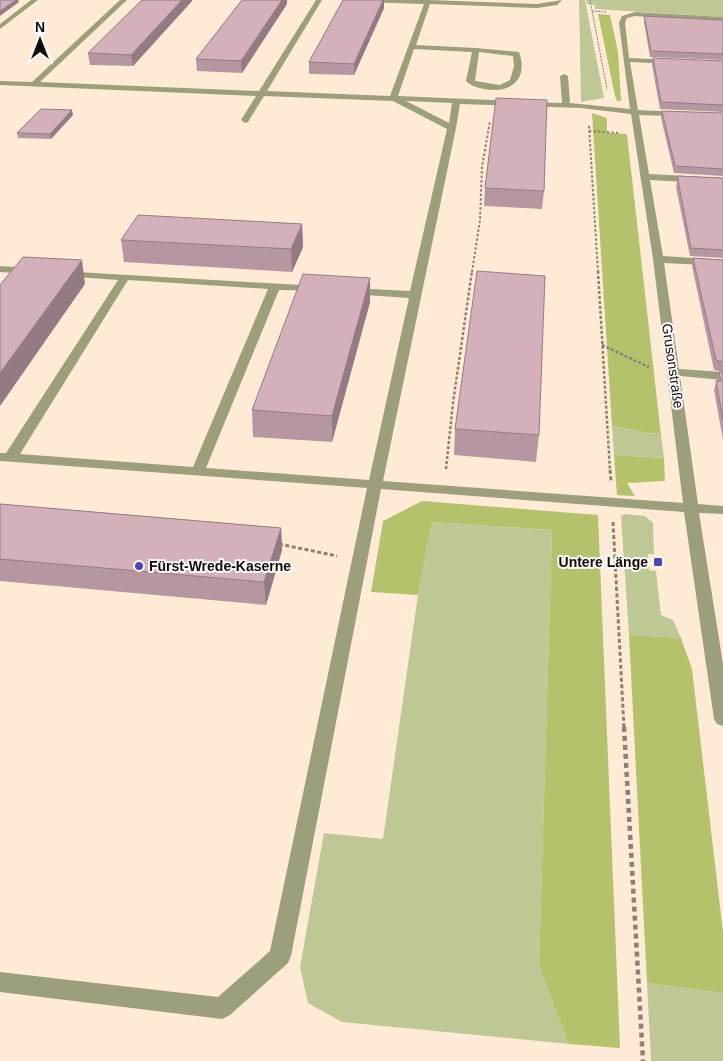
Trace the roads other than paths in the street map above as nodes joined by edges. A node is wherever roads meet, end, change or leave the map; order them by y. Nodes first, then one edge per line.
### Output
1 (35, 0) edge
2 (124, 0) edge
3 (319, 0) edge
4 (360, 0) edge
5 (383, 0) edge
6 (559, 0) edge
7 (428, 2) junction
8 (723, 19) edge
9 (0, 27) edge
10 (412, 47) junction
11 (476, 50) junction
12 (626, 60) junction
13 (684, 63) edge
14 (564, 76) dead end
15 (0, 83) edge
16 (34, 84) junction
17 (262, 93) junction
18 (393, 98) junction
19 (456, 101) junction
20 (566, 106) junction
21 (634, 112) junction
22 (723, 116) edge
23 (245, 120) dead end
24 (452, 128) junction
25 (644, 177) junction
26 (723, 181) edge
27 (658, 259) junction
28 (723, 263) edge
29 (0, 269) edge
30 (125, 277) junction
31 (276, 286) junction
32 (414, 295) junction
33 (674, 372) junction
34 (723, 376) edge
35 (5, 457) edge
36 (198, 471) junction
37 (374, 484) junction
38 (692, 508) junction
39 (723, 510) edge
40 (722, 698) edge
41 (723, 719) edge
42 (0, 982) edge

1 - 9 street
2 - 16 street
3 - 17 street
4 - 5 street
5 - 7 street
6 - 7 street
7 - 10 street
8 - 12 street, Grusonstraße
10 - 11 street
10 - 18 street
11 - 11 street
12 - 13 street
12 - 21 street, Grusonstraße
14 - 20 street
15 - 16 street
16 - 17 street
17 - 18 street
17 - 23 street
18 - 19 street
18 - 24 street
19 - 20 street
19 - 24 street
20 - 21 street
21 - 22 street
21 - 25 street, Grusonstraße
24 - 32 street
25 - 26 street
25 - 27 street, Grusonstraße
27 - 28 street
27 - 33 street, Grusonstraße
29 - 30 street
30 - 31 street
30 - 35 street
31 - 32 street
31 - 36 street
32 - 37 street
33 - 34 street
33 - 38 street, Grusonstraße
35 - 36 street
36 - 37 street
37 - 38 street
37 - 42 street
38 - 39 street
38 - 40 street, Grusonstraße
40 - 41 street, Grusonstraße

